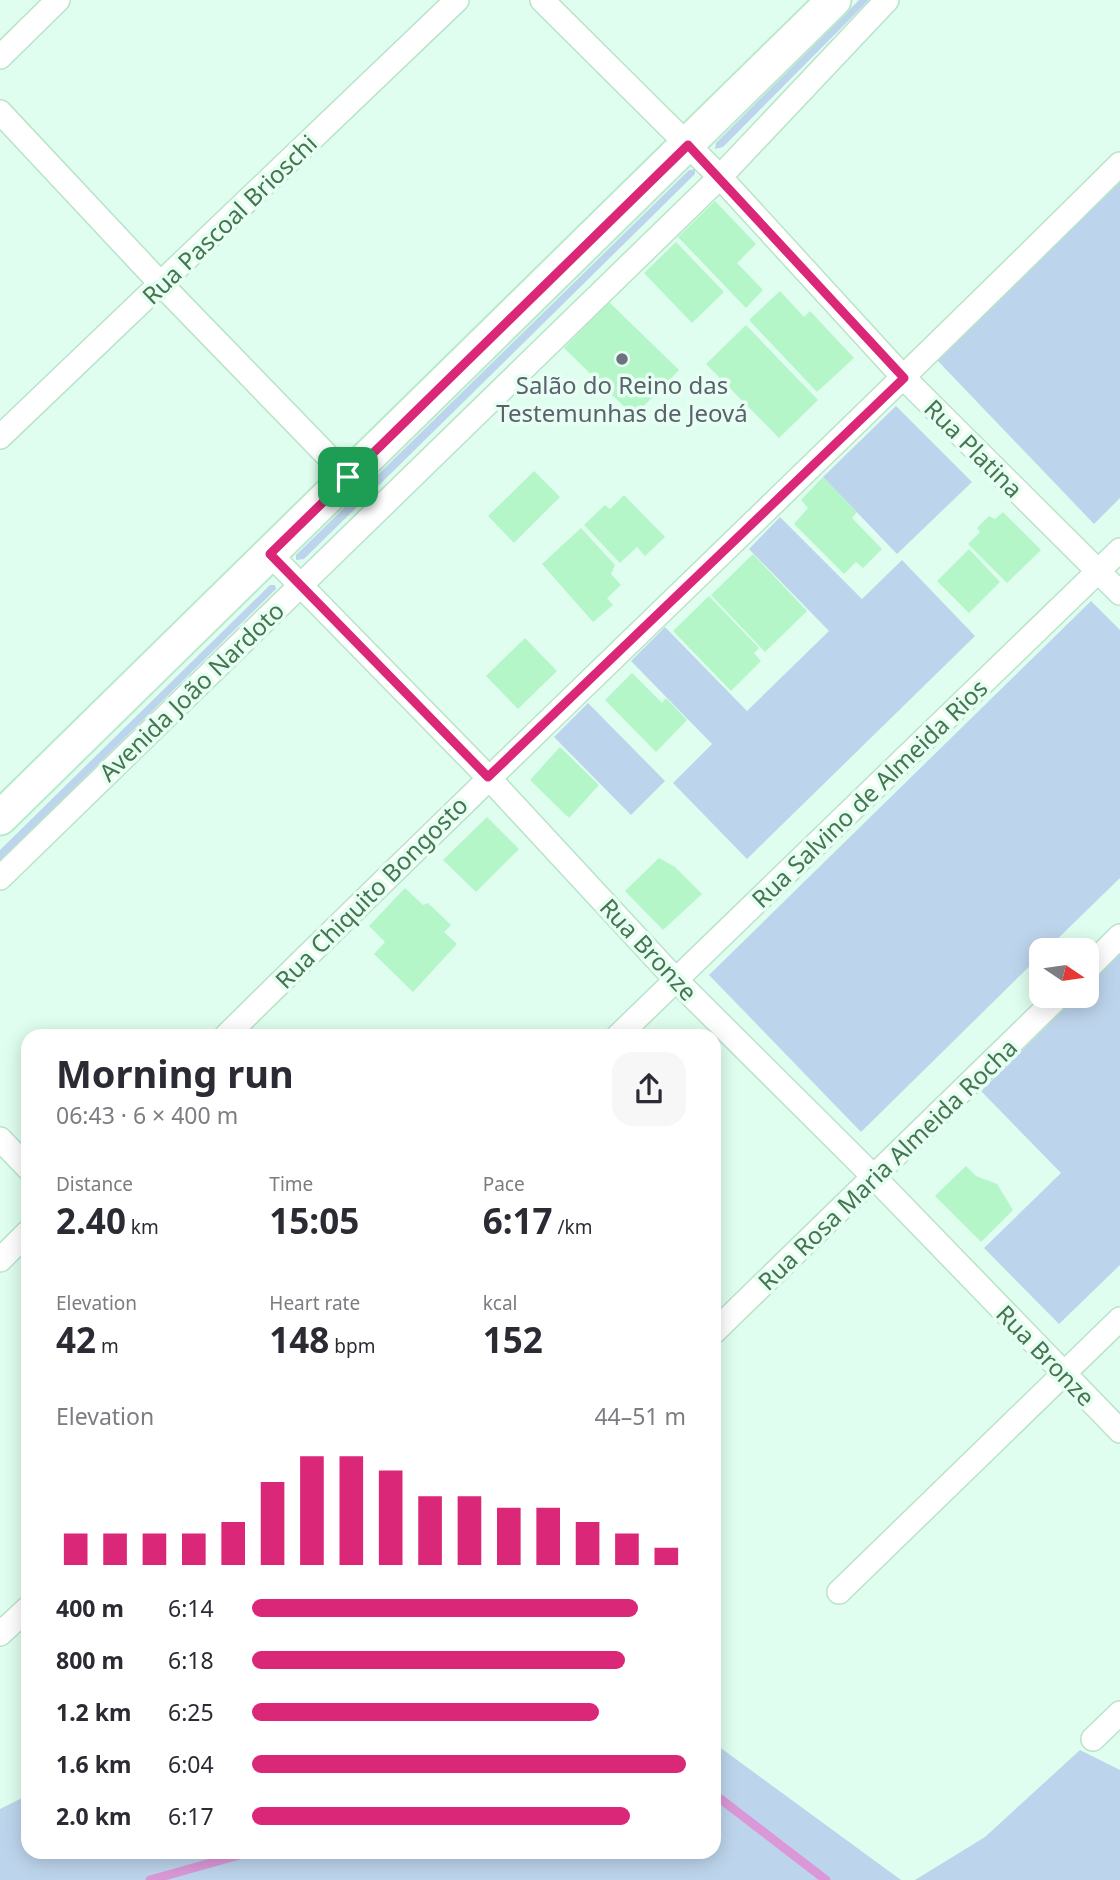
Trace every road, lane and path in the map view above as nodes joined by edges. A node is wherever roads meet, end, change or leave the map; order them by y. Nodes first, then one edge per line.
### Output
1 (58, 0) edge
2 (457, 0) edge
3 (542, 0) edge
4 (834, 0) edge
5 (887, 0) edge
6 (811, 15) edge
7 (0, 57) edge
8 (0, 112) edge
9 (688, 145) junction
10 (1120, 164) edge
11 (720, 177) junction
12 (161, 284) junction
13 (904, 378) junction
14 (0, 437) edge
15 (348, 477) junction
16 (1120, 550) edge
17 (270, 554) junction
18 (1098, 571) junction
19 (300, 585) junction
20 (1120, 593) edge
21 (488, 777) junction
22 (2, 811) edge
23 (0, 878) edge
24 (1120, 936) edge
25 (1099, 957) edge
26 (676, 980) junction
27 (1047, 1008) edge
28 (233, 1029) edge
29 (625, 1029) edge
30 (0, 1139) edge
31 (21, 1161) edge
32 (874, 1177) junction
33 (21, 1239) edge
34 (0, 1260) edge
35 (1120, 1319) edge
36 (721, 1325) edge
37 (1063, 1373) junction
38 (1120, 1431) edge
39 (839, 1592) dead end
40 (21, 1614) edge
41 (0, 1634) edge
42 (1120, 1713) edge
43 (1093, 1739) dead end

1 - 7 street
2 - 12 street, Rua Pascoal Brioschi
3 - 9 street, Rua Platina
4 - 6 street, Avenida João Nardoto
5 - 11 street, Avenida João Nardoto
6 - 9 street, Avenida João Nardoto
8 - 12 street
9 - 11 street, Rua Platina
9 - 15 street, Avenida João Nardoto
10 - 13 street, Rua Chiquito Bongosto
11 - 13 street, Rua Platina
11 - 19 street, Avenida João Nardoto
12 - 14 street, Rua Pascoal Brioschi
12 - 15 street
13 - 18 street, Rua Platina
13 - 21 street, Rua Chiquito Bongosto
15 - 17 street, Avenida João Nardoto
16 - 18 street, Rua Salvino de Almeida Rios
17 - 19 street, Rua Bronze
17 - 22 street, Avenida João Nardoto
18 - 20 street, Rua Platina
18 - 26 street, Rua Salvino de Almeida Rios
19 - 21 street, Rua Bronze
19 - 23 street, Avenida João Nardoto
21 - 26 street, Rua Bronze
21 - 28 street, Rua Chiquito Bongosto
24 - 25 street
26 - 29 street, Rua Salvino de Almeida Rios
26 - 32 street, Rua Bronze
27 - 32 street, Rua Rosa Maria Almeida Rocha
30 - 31 street
32 - 36 street, Rua Rosa Maria Almeida Rocha
32 - 37 street, Rua Bronze
33 - 34 street
35 - 37 street
37 - 38 street, Rua Bronze
37 - 39 street
40 - 41 street
42 - 43 street

